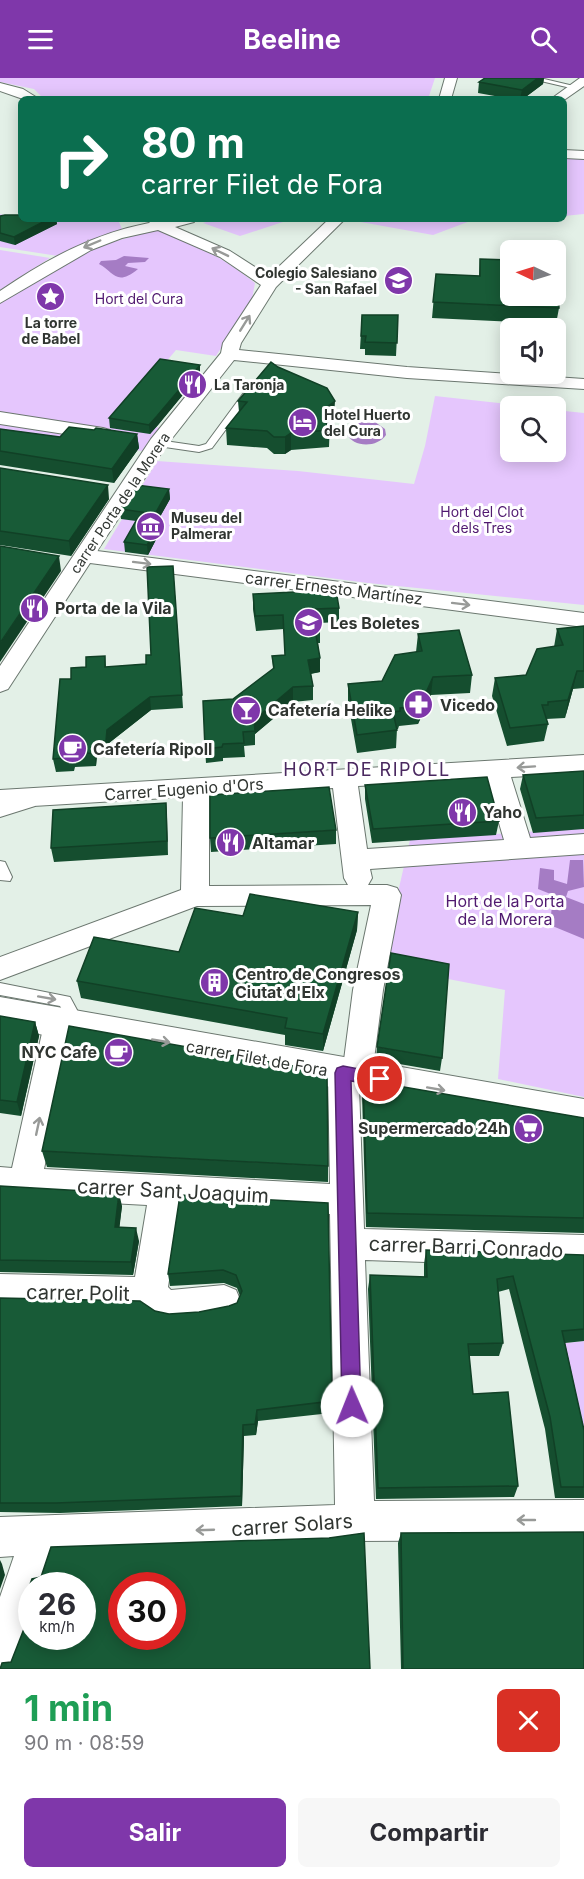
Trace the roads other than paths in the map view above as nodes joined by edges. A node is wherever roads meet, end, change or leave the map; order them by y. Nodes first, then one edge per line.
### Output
1 (451, 78) edge
2 (531, 78) edge
3 (580, 84) edge
4 (0, 87) edge
5 (27, 96) edge
6 (446, 96) edge
7 (561, 96) edge
8 (567, 154) edge
9 (584, 155) edge
10 (128, 222) edge
11 (149, 222) edge
12 (174, 222) edge
13 (335, 222) edge
14 (160, 225) junction
15 (116, 235) junction
16 (270, 284) junction
17 (0, 298) edge
18 (230, 354) junction
19 (584, 384) edge
20 (248, 393) edge
21 (0, 418) edge
22 (158, 443) junction
23 (102, 489) edge
24 (124, 493) junction
25 (73, 561) junction
26 (584, 620) edge
27 (0, 684) edge
28 (584, 764) edge
29 (496, 769) junction
30 (344, 779) junction
31 (196, 788) junction
32 (94, 794) junction
33 (0, 799) edge
34 (0, 812) edge
35 (584, 844) edge
36 (520, 848) junction
37 (355, 860) junction
38 (360, 895) junction
39 (195, 896) junction
40 (0, 969) edge
41 (1, 989) edge
42 (353, 999) dead end
43 (0, 1012) edge
44 (69, 1025) junction
45 (350, 1074) junction
46 (584, 1116) edge
47 (13, 1183) edge
48 (166, 1190) junction
49 (345, 1200) junction
50 (347, 1244) junction
51 (584, 1251) edge
52 (0, 1291) edge
53 (150, 1294) junction
54 (224, 1302) dead end
55 (584, 1520) edge
56 (355, 1521) junction
57 (41, 1536) junction
58 (0, 1537) edge
59 (0, 1656) edge

1 - 6 street
2 - 3 lane
3 - 7 street
4 - 5 street
8 - 9 street
10 - 15 street
11 - 14 street
12 - 14 street
13 - 16 street, carrer Porta de la Morera
14 - 15 street
16 -> 14 street
15 -> 17 street
18 -> 16 street, carrer Porta de la Morera
18 - 19 street
18 - 22 street, carrer Porta de la Morera
20 - 22 lane
21 - 22 street
22 - 24 street, carrer Porta de la Morera
23 - 24 street
24 - 25 street, carrer Porta de la Morera
25 -> 26 street, carrer Ernesto Martínez
25 - 27 street, carrer Porta de la Morera
28 -> 29 street, Carrer Eugenio d'Ors
29 - 30 street, Carrer Eugenio d'Ors
29 - 36 street
30 - 31 street, Carrer Eugenio d'Ors
30 - 37 street
31 - 32 street, Carrer Eugenio d'Ors
31 - 39 street
32 - 33 street, Carrer Eugenio d'Ors
32 - 34 lane
35 - 36 street
36 - 37 street
37 - 38 street
38 - 39 street
38 - 45 street
39 - 40 street
41 -> 44 lane
42 - 45 lane
43 - 44 street, carrer Filet de Fora
44 -> 45 street, carrer Filet de Fora
47 -> 44 street
45 -> 46 street, carrer Filet de Fora
45 - 49 street
47 - 48 street, carrer Sant Joaquim
48 - 49 street, carrer Sant Joaquim
48 - 53 street
49 - 50 street
50 - 51 street, carrer Barri Conrado
50 - 56 street
52 - 53 street, carrer Polit
53 - 54 street, carrer Polit
55 -> 56 street, carrer Solars
56 -> 57 street, carrer Solars
57 - 58 street, carrer Solars
57 - 59 street

